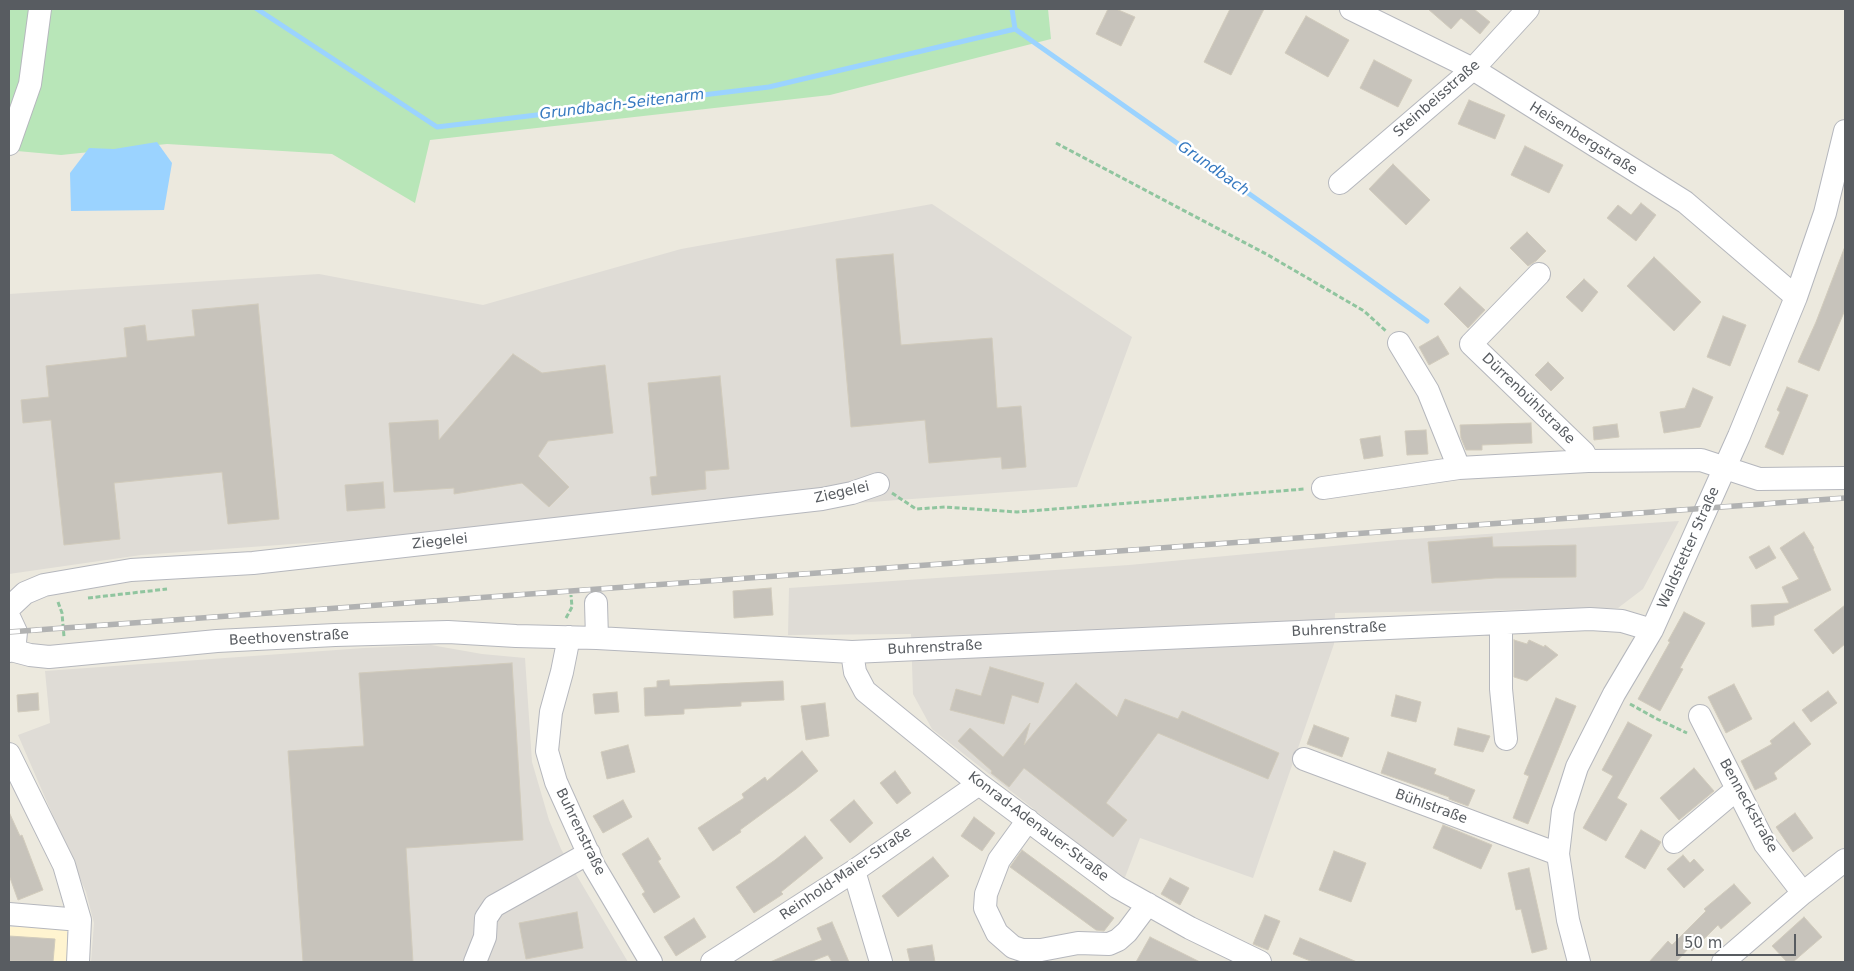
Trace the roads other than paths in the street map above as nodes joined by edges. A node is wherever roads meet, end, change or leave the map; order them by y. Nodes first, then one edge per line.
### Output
1 (40, 9) edge
2 (1351, 9) edge
3 (1528, 9) edge
4 (1473, 69) junction
5 (1845, 131) edge
6 (9, 144) edge
7 (1340, 183) dead end
8 (1539, 274) dead end
9 (1796, 297) junction
10 (1398, 343) road end
11 (1588, 462) junction
12 (1459, 468) junction
13 (1725, 468) junction
14 (1845, 478) edge
15 (878, 484) road end
16 (1324, 488) road end
17 (596, 603) dead end
18 (9, 608) edge
19 (9, 618) edge
20 (1501, 623) junction
21 (568, 627) junction
22 (1652, 630) junction
23 (597, 638) junction
24 (10, 651) edge
25 (852, 652) junction
26 (1700, 716) dead end
27 (1506, 739) dead end
28 (9, 754) edge
29 (1304, 759) dead end
30 (979, 784) junction
31 (1737, 789) junction
32 (1028, 820) junction
33 (1674, 842) dead end
34 (589, 854) junction
35 (1558, 854) junction
36 (1845, 860) edge
37 (854, 872) junction
38 (1803, 893) junction
39 (1148, 904) junction
40 (9, 914) edge
41 (80, 920) junction
42 (78, 962) edge
43 (475, 962) edge
44 (651, 962) edge
45 (712, 962) edge
46 (881, 962) edge
47 (1260, 962) edge
48 (1580, 962) edge
49 (1723, 962) edge

1 - 6 street
2 - 4 street, Heisenbergstraße
3 - 4 street, Steinbeisstraße
4 - 7 street, Steinbeisstraße
4 - 9 street, Heisenbergstraße
5 - 9 street, Waldstetter Straße
8 - 11 street, Dürrenbühlstraße
9 - 13 street, Waldstetter Straße
10 - 12 street
11 - 12 street, Dürrenbühlstraße
11 - 13 street, Dürrenbühlstraße
12 - 16 street, Dürrenbühlstraße
13 - 14 street, Dürrenbühlstraße
13 - 22 street, Waldstetter Straße
15 - 18 street, Ziegelei
17 - 23 street
19 - 24 street
20 - 22 street, Buhrenstraße
20 - 25 street, Buhrenstraße
20 - 27 street
21 - 23 street, Buhrenstraße
21 - 24 street, Beethovenstraße
21 - 34 street, Buhrenstraße
22 - 35 street, Waldstetter Straße
23 - 25 street, Buhrenstraße
25 - 30 street, Konrad-Adenauer-Straße
26 - 31 street, Benneckstraße
28 - 41 street
29 - 35 street, Bühlstraße
30 - 32 street, Konrad-Adenauer-Straße
30 - 37 street, Reinhold-Maier-Straße
31 - 33 street
31 - 38 street, Benneckstraße
32 - 39 street, Konrad-Adenauer-Straße
32 - 39 street
34 - 43 street
34 - 44 street, Buhrenstraße
35 - 48 street, Waldstetter Straße
36 - 38 street
37 - 45 street, Reinhold-Maier-Straße
37 - 46 street
38 - 49 street
39 - 47 street, Konrad-Adenauer-Straße
40 - 41 street
41 - 42 street

